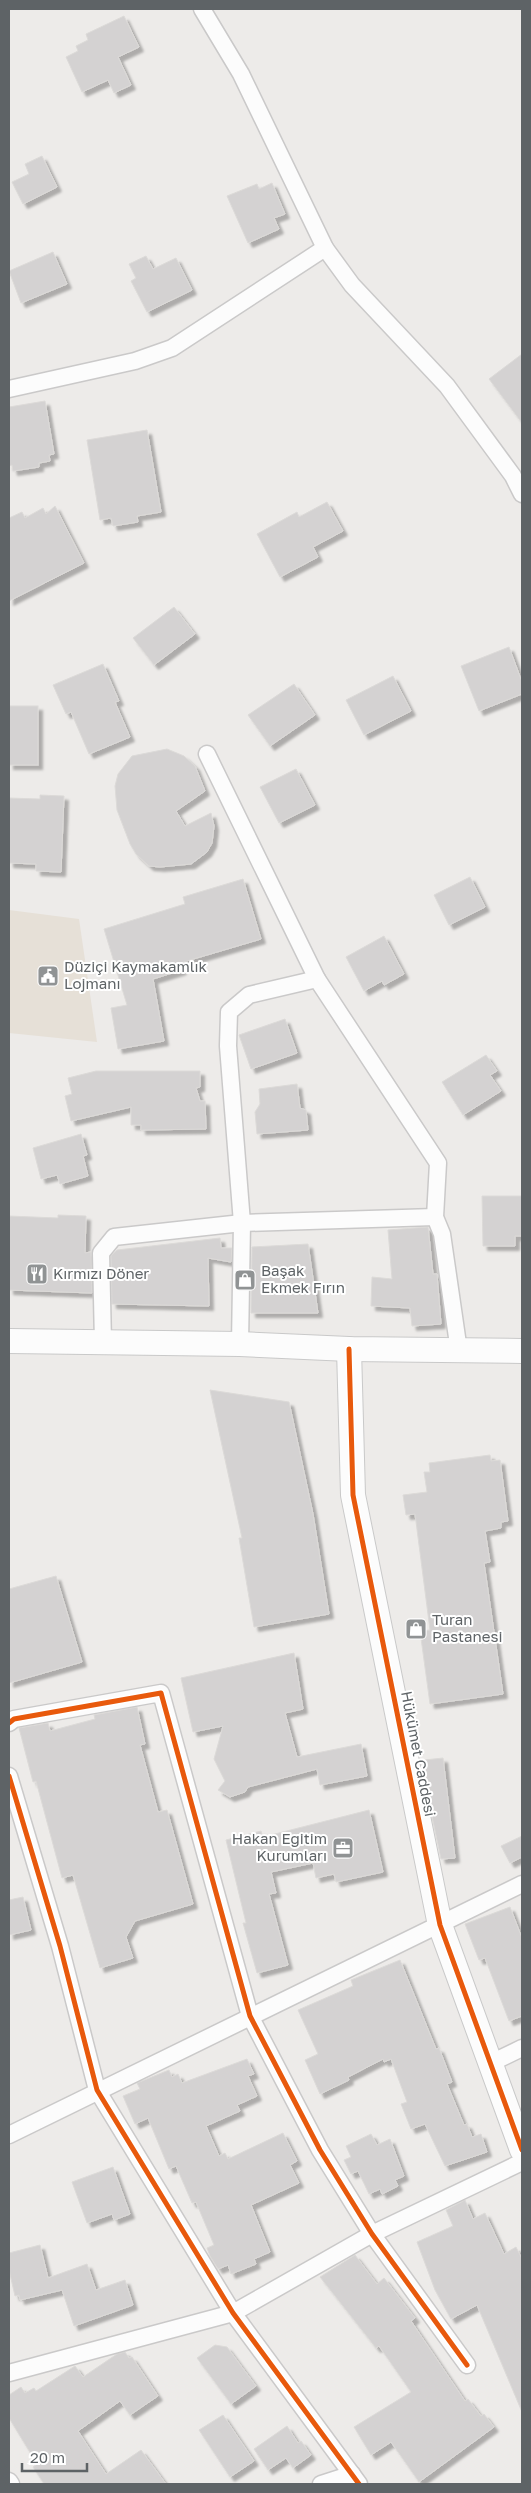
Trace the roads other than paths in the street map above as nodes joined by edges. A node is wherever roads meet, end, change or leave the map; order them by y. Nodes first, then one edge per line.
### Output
1 (202, 9) edge
2 (325, 248) junction
3 (9, 389) edge
4 (522, 494) edge
5 (207, 754) dead end
6 (317, 979) junction
7 (436, 1217) junction
8 (242, 1222) junction
9 (9, 1341) edge
10 (103, 1343) junction
11 (240, 1344) junction
12 (349, 1349) junction
13 (459, 1351) junction
14 (522, 1351) edge
15 (9, 1723) edge
16 (9, 1776) edge
17 (522, 1884) edge
18 (440, 1924) junction
19 (250, 2016) junction
20 (522, 2048) edge
21 (491, 2063) junction
22 (97, 2090) junction
23 (9, 2135) edge
24 (522, 2150) edge
25 (522, 2162) edge
26 (372, 2234) junction
27 (233, 2313) junction
28 (467, 2365) dead end
29 (9, 2373) edge
30 (356, 2479) edge
31 (9, 2481) edge
32 (11, 2484) edge
33 (321, 2484) edge

1 - 2 street
2 - 3 street
2 - 4 street
5 - 6 street
6 - 7 street
6 - 8 street
7 - 8 street
7 - 13 street
8 - 10 street
8 - 11 street
9 - 10 street
10 - 11 street
11 - 12 street
12 - 13 street
12 - 18 street, Hükümet Caddesi
13 - 14 street
15 - 19 street
16 - 22 street
17 - 18 street
18 - 19 street
18 - 21 street, Hükümet Caddesi
19 - 22 street
19 - 26 street
20 - 21 street
21 - 24 street, Hükümet Caddesi
22 - 23 street
22 - 27 street
25 - 26 street
26 - 27 street
26 - 28 street
27 - 29 street
27 - 30 street
30 - 33 street
31 - 32 street

